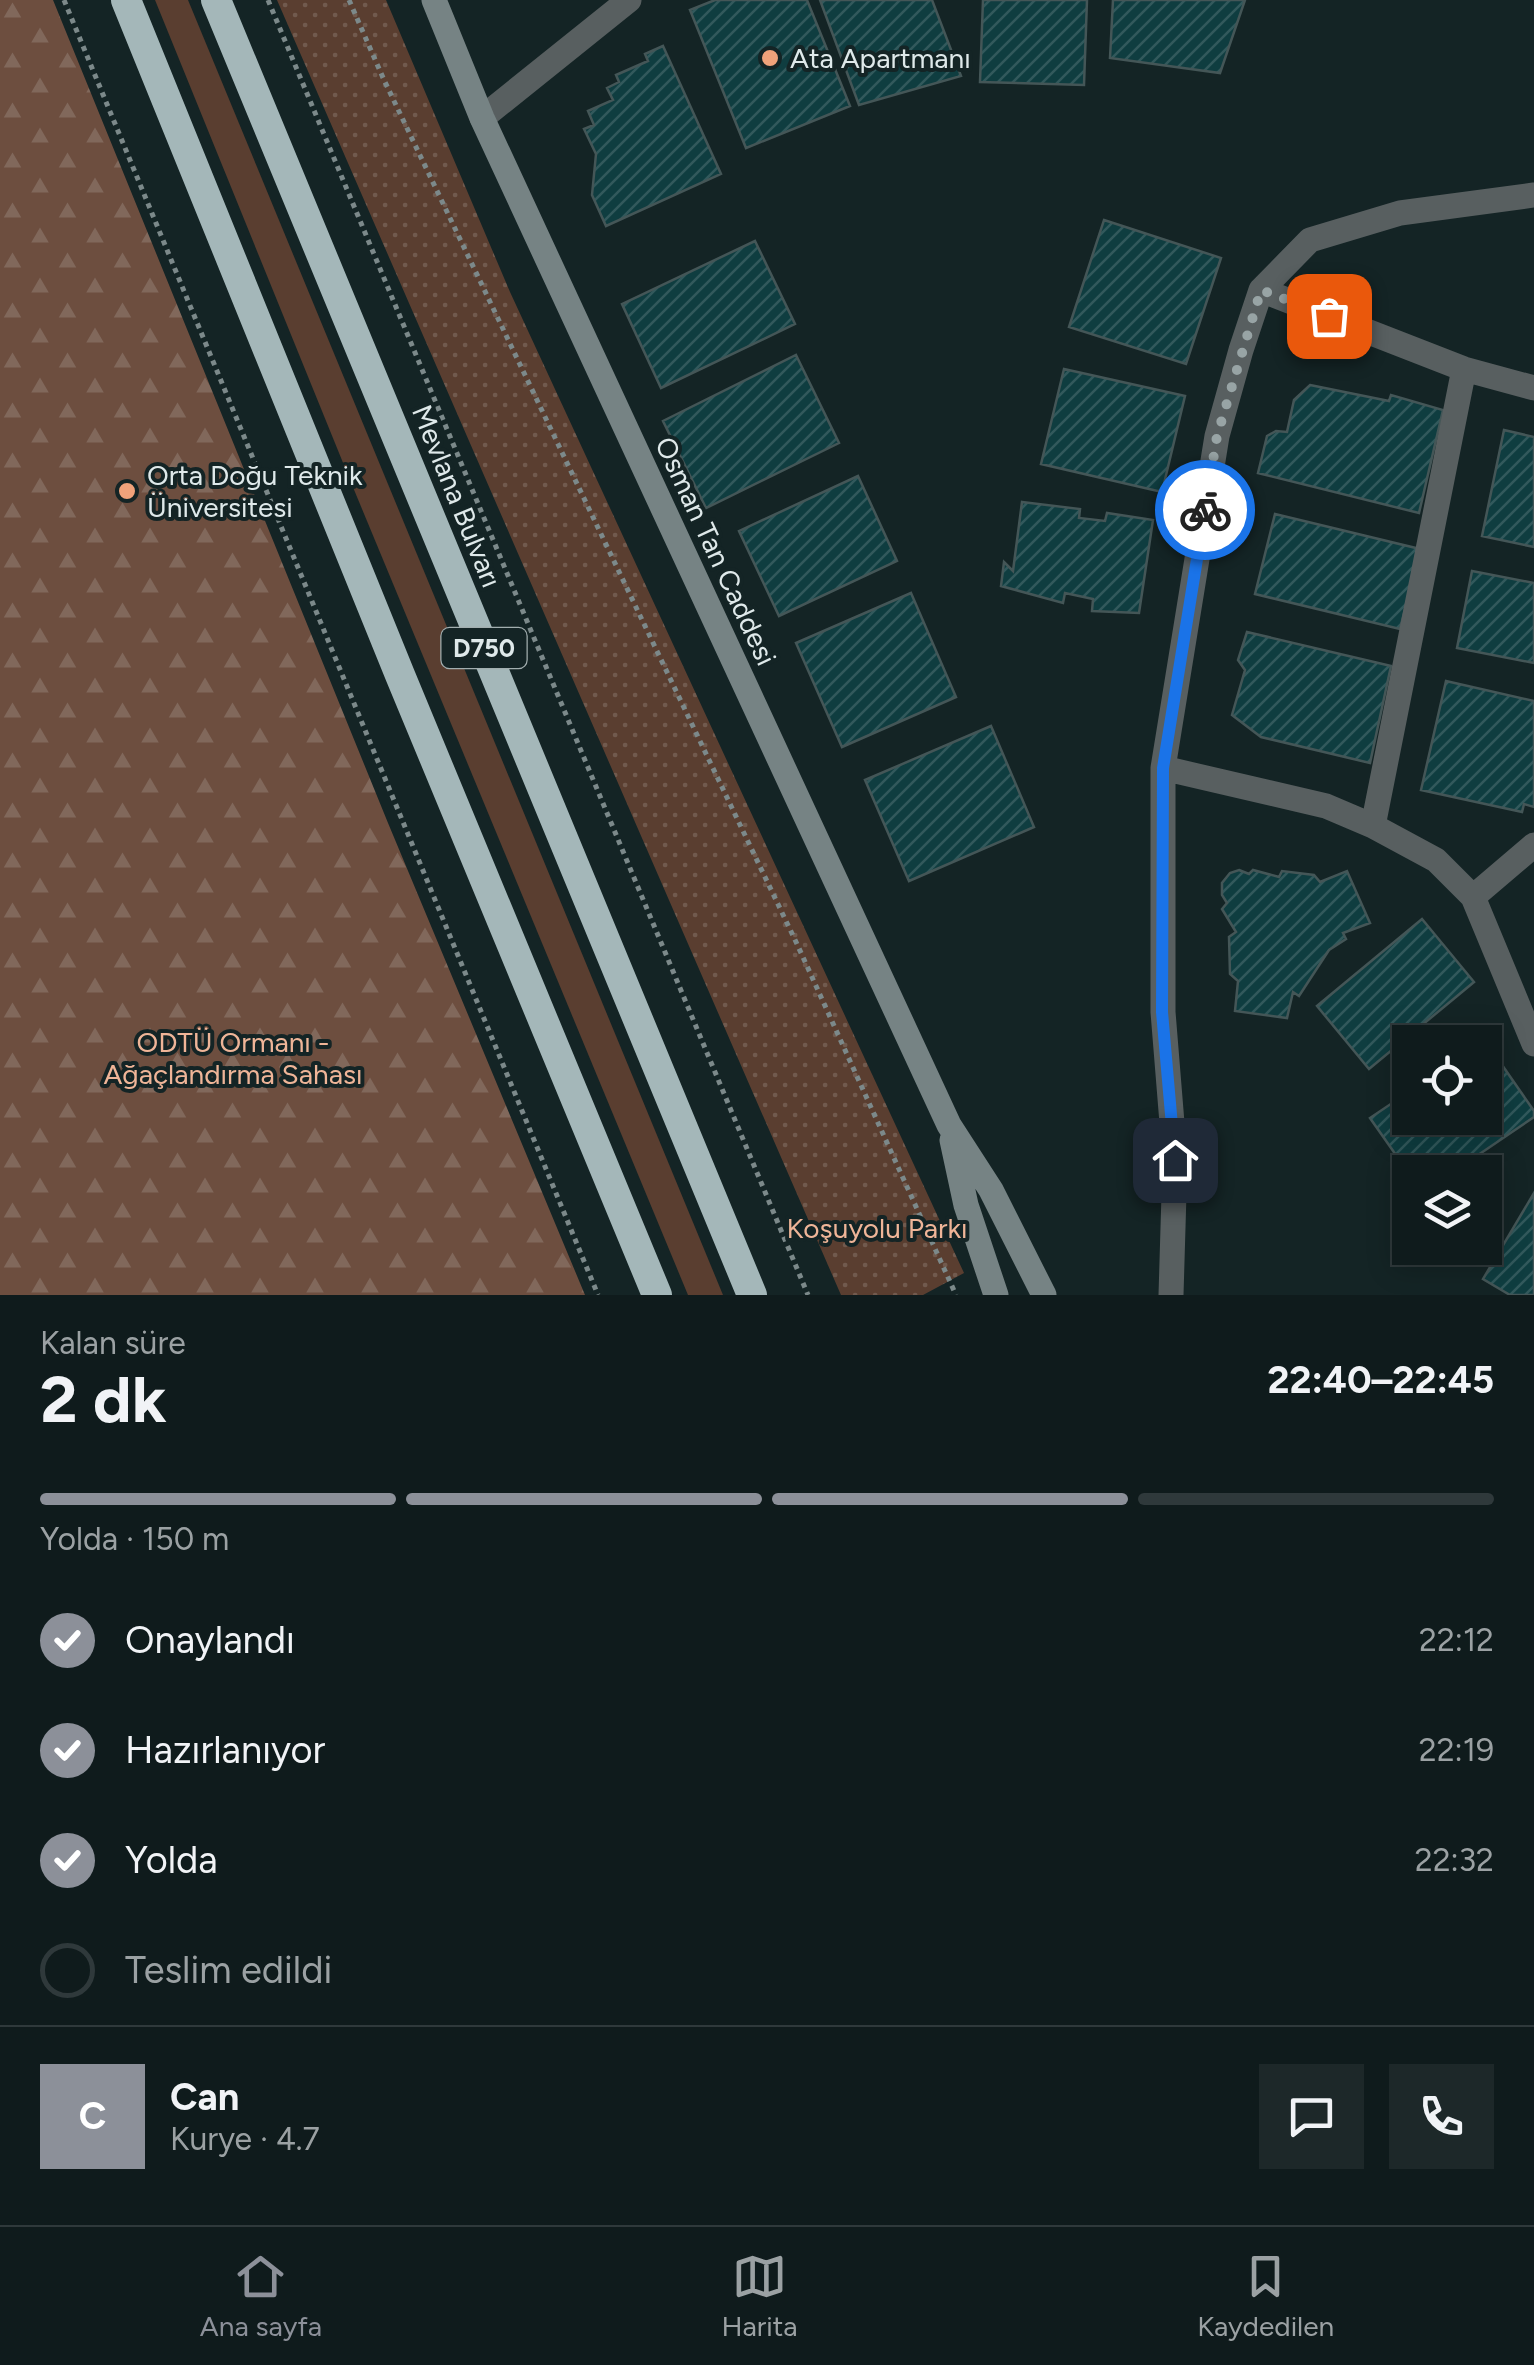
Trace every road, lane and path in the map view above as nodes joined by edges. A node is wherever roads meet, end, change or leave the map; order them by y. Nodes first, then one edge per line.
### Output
1 (64, 0) edge
2 (126, 0) edge
3 (216, 0) edge
4 (268, 0) edge
5 (349, 0) edge
6 (434, 0) edge
7 (629, 0) edge
8 (482, 118) junction
9 (1534, 195) edge
10 (1261, 290) junction
11 (1464, 370) junction
12 (1534, 388) edge
13 (1163, 768) junction
14 (1374, 826) junction
15 (1534, 845) edge
16 (1473, 897) junction
17 (1534, 1044) edge
18 (949, 1125) junction
19 (598, 1295) edge
20 (657, 1295) edge
21 (752, 1295) edge
22 (808, 1295) edge
23 (956, 1295) edge
24 (996, 1295) edge
25 (1044, 1295) edge
26 (1172, 1295) edge

1 - 19 path
2 - 20 highway, D750
3 - 21 highway, Mevlana Bulvarı / D750
4 - 22 path
5 - 23 path
6 - 8 street, Osman Tan Caddesi
7 - 8 street
8 - 18 street, Osman Tan Caddesi
9 - 10 street
10 - 11 street
10 - 13 street
11 - 12 street
11 - 14 street
13 - 14 street
13 - 26 street
14 - 16 street
15 - 16 street
16 - 17 street
18 - 24 street, Osman Tan Caddesi
18 - 25 street, Osman Tan Caddesi

